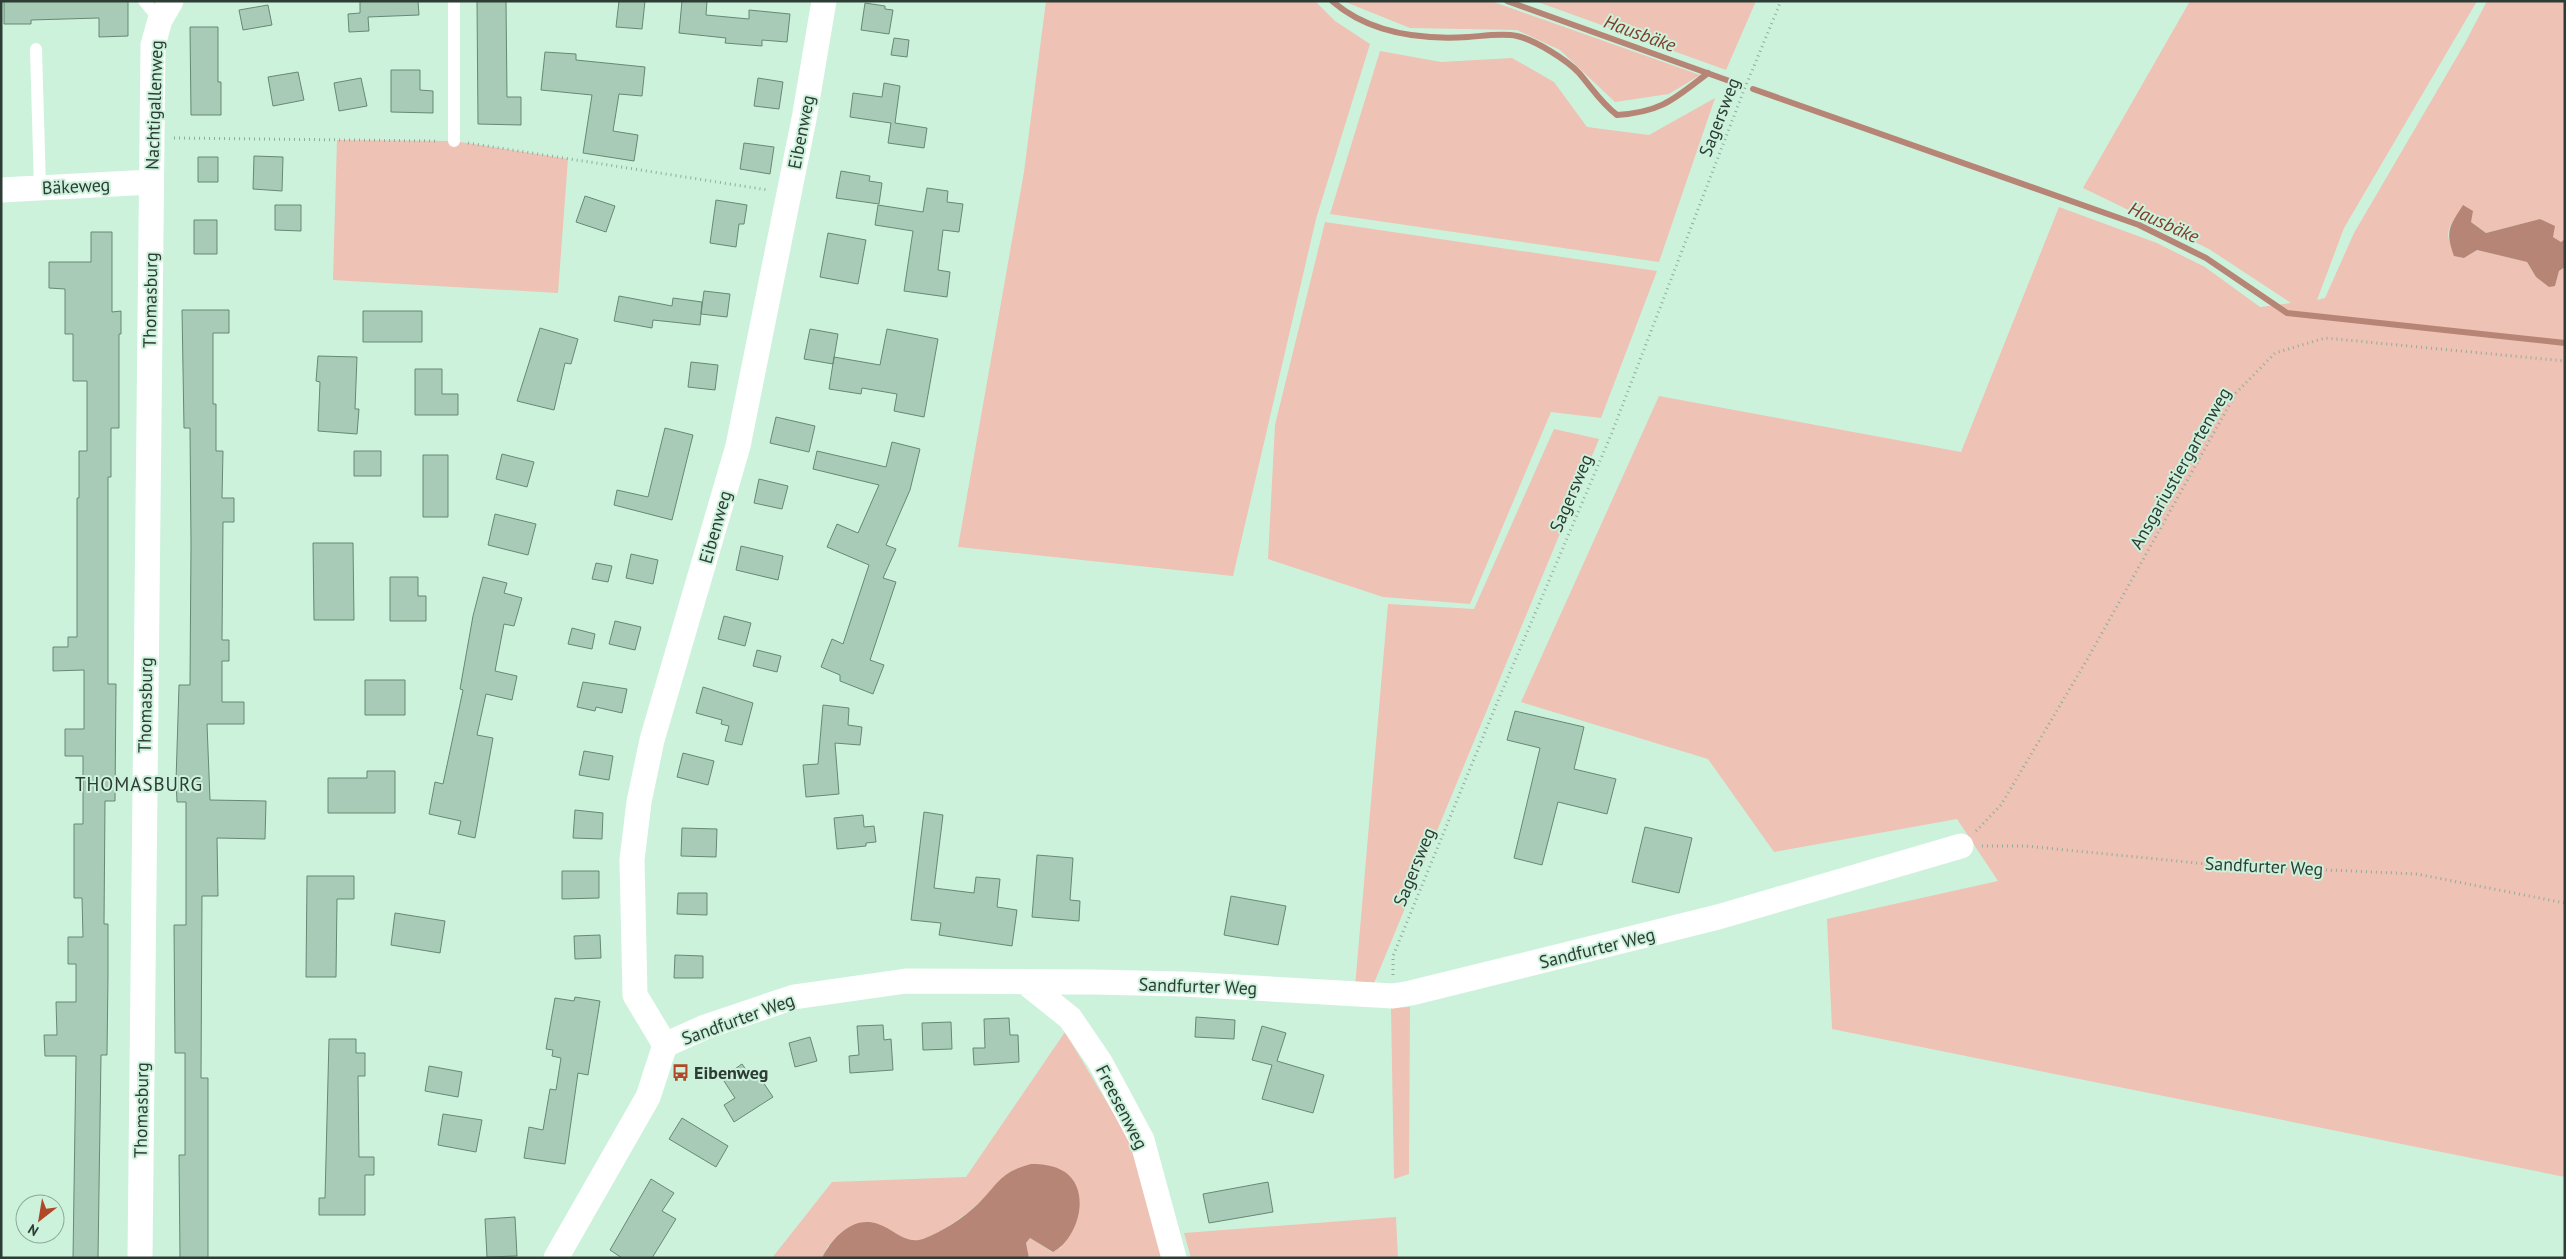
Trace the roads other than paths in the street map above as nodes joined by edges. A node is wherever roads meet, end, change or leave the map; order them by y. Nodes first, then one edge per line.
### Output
1 (144, 1) edge
2 (454, 1) edge
3 (824, 1) edge
4 (165, 11) edge
5 (36, 49) dead end
6 (454, 141) road end
7 (151, 182) junction
8 (40, 188) junction
9 (1, 190) edge
10 (1962, 846) road end
11 (1026, 982) junction
12 (665, 1045) junction
13 (140, 1258) edge
14 (556, 1258) edge
15 (1174, 1258) edge

1 - 4 lane
2 - 6 lane
3 - 12 street, Eibenweg
4 - 7 street, Nachtigallenweg
5 - 8 lane
7 - 8 street, Bäkeweg
7 - 13 street, Thomasburg
8 - 9 street, Bäkeweg
10 - 11 street, Sandfurter Weg
11 - 12 street, Sandfurter Weg
11 - 15 street, Freesenweg
12 - 14 street, Sandfurter Weg

